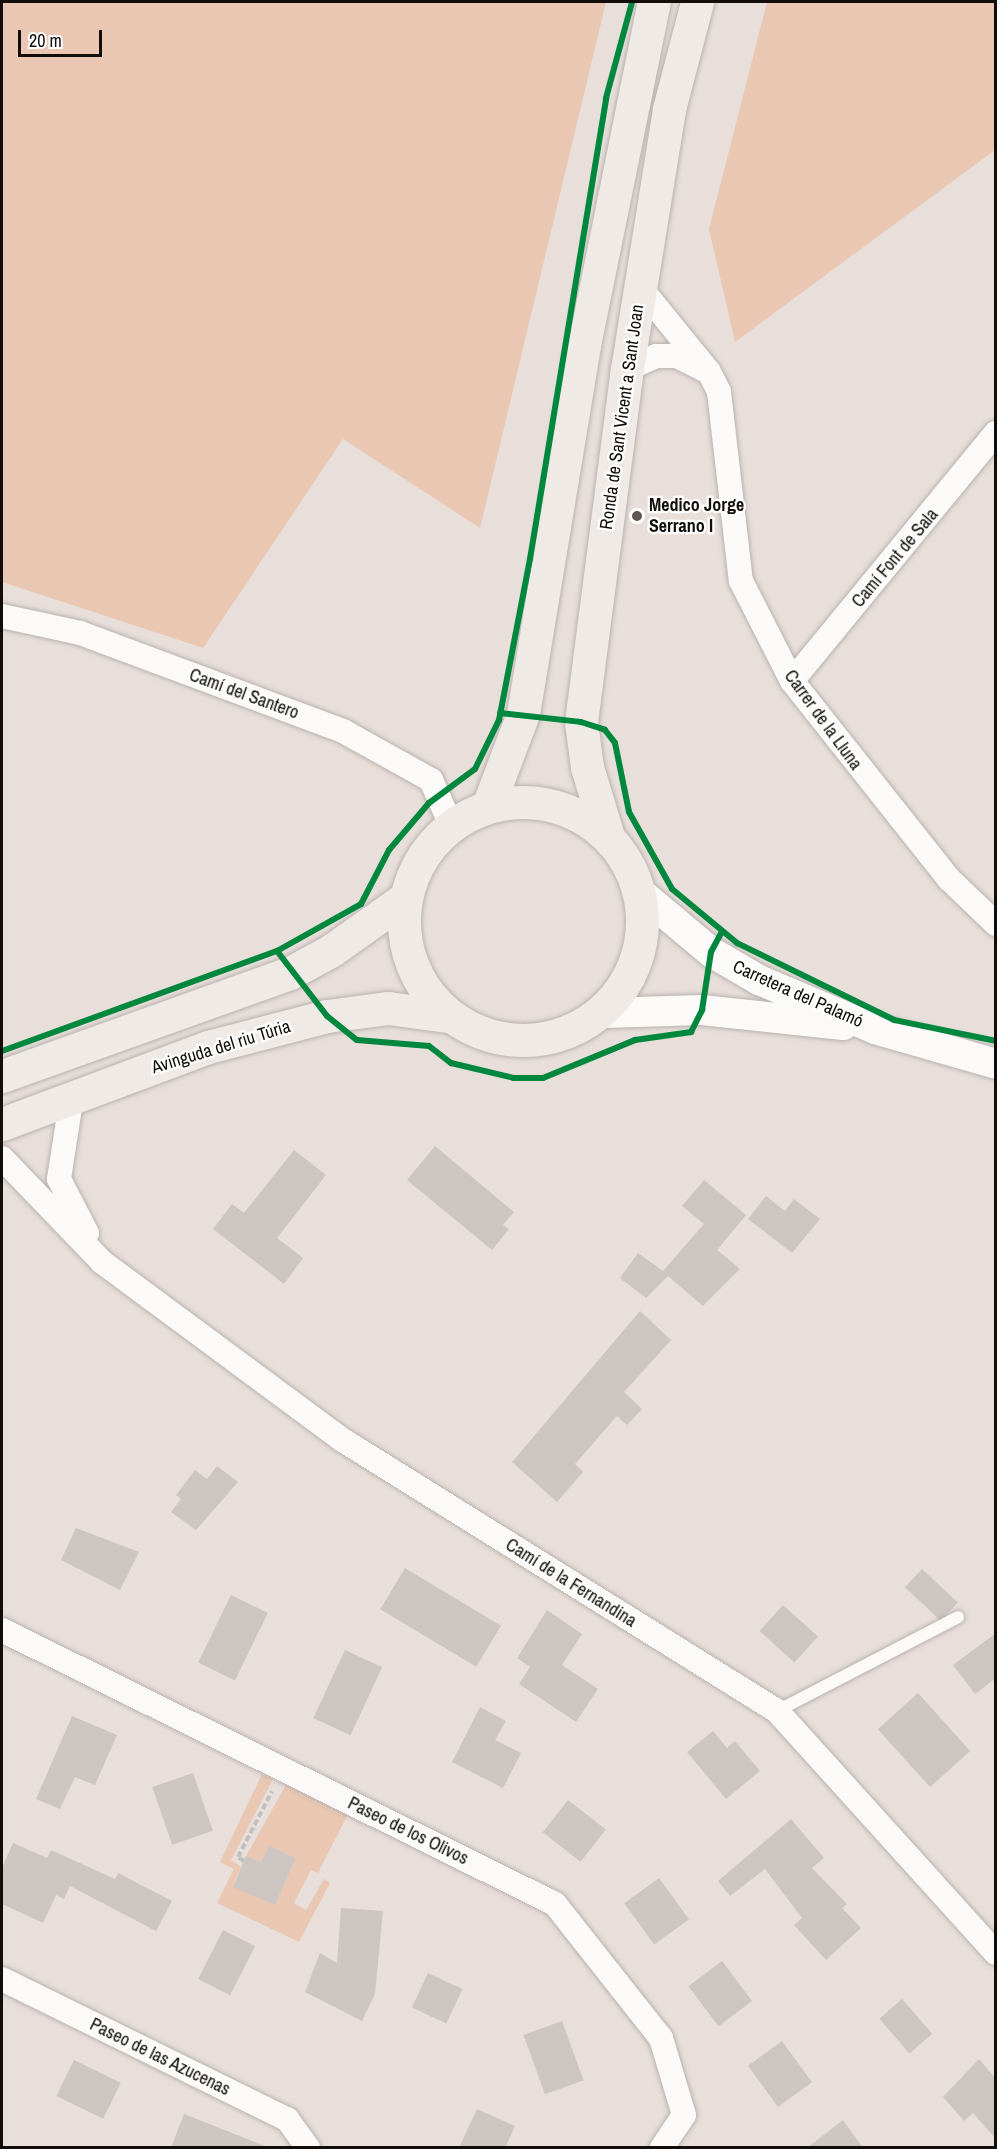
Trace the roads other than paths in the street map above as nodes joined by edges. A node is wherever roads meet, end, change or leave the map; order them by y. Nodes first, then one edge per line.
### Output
1 (654, 2) edge
2 (697, 2) edge
3 (640, 287) junction
4 (627, 369) junction
5 (709, 372) junction
6 (996, 433) edge
7 (2, 616) edge
8 (792, 681) junction
9 (488, 806) junction
10 (451, 825) junction
11 (607, 833) junction
12 (637, 890) junction
13 (402, 900) junction
14 (996, 924) edge
15 (603, 1013) junction
16 (448, 1016) junction
17 (875, 1029) junction
18 (996, 1064) edge
19 (2, 1076) edge
20 (72, 1095) junction
21 (2, 1124) edge
22 (2, 1158) edge
23 (102, 1262) junction
24 (958, 1617) dead end
25 (2, 1630) edge
26 (777, 1711) junction
27 (996, 1953) edge
28 (2, 1979) edge
29 (308, 2148) edge
30 (662, 2148) edge

1 - 9 main road
2 - 3 main road, Ronda de Sant Vicent a Sant Joan
3 - 4 main road, Ronda de Sant Vicent a Sant Joan
3 - 5 street, Carrer de la Lluna
4 - 5 street
4 - 11 main road, Ronda de Sant Vicent a Sant Joan
5 - 8 street, Carrer de la Lluna
6 - 8 street, Camí Font de Sala
7 - 10 street, Camí del Santero
8 - 14 street, Carrer de la Lluna
9 - 10 main road
9 - 11 main road
10 - 13 main road
11 - 12 main road
12 - 15 main road
12 - 17 street, Carretera del Palamó
13 - 16 main road
13 - 19 main road
15 - 16 main road
15 - 17 street, Carretera del Palamó
16 - 20 main road, Avinguda del riu Túria
17 - 18 street, Carretera del Palamó
20 - 21 main road, Avinguda del riu Túria
20 - 23 street
22 - 23 street, Camí de la Fernandina
23 - 26 street, Camí de la Fernandina
24 - 26 lane
25 - 30 street, Paseo de los Olivos
26 - 27 street, Camí de la Fernandina
28 - 29 street, Paseo de las Azucenas

